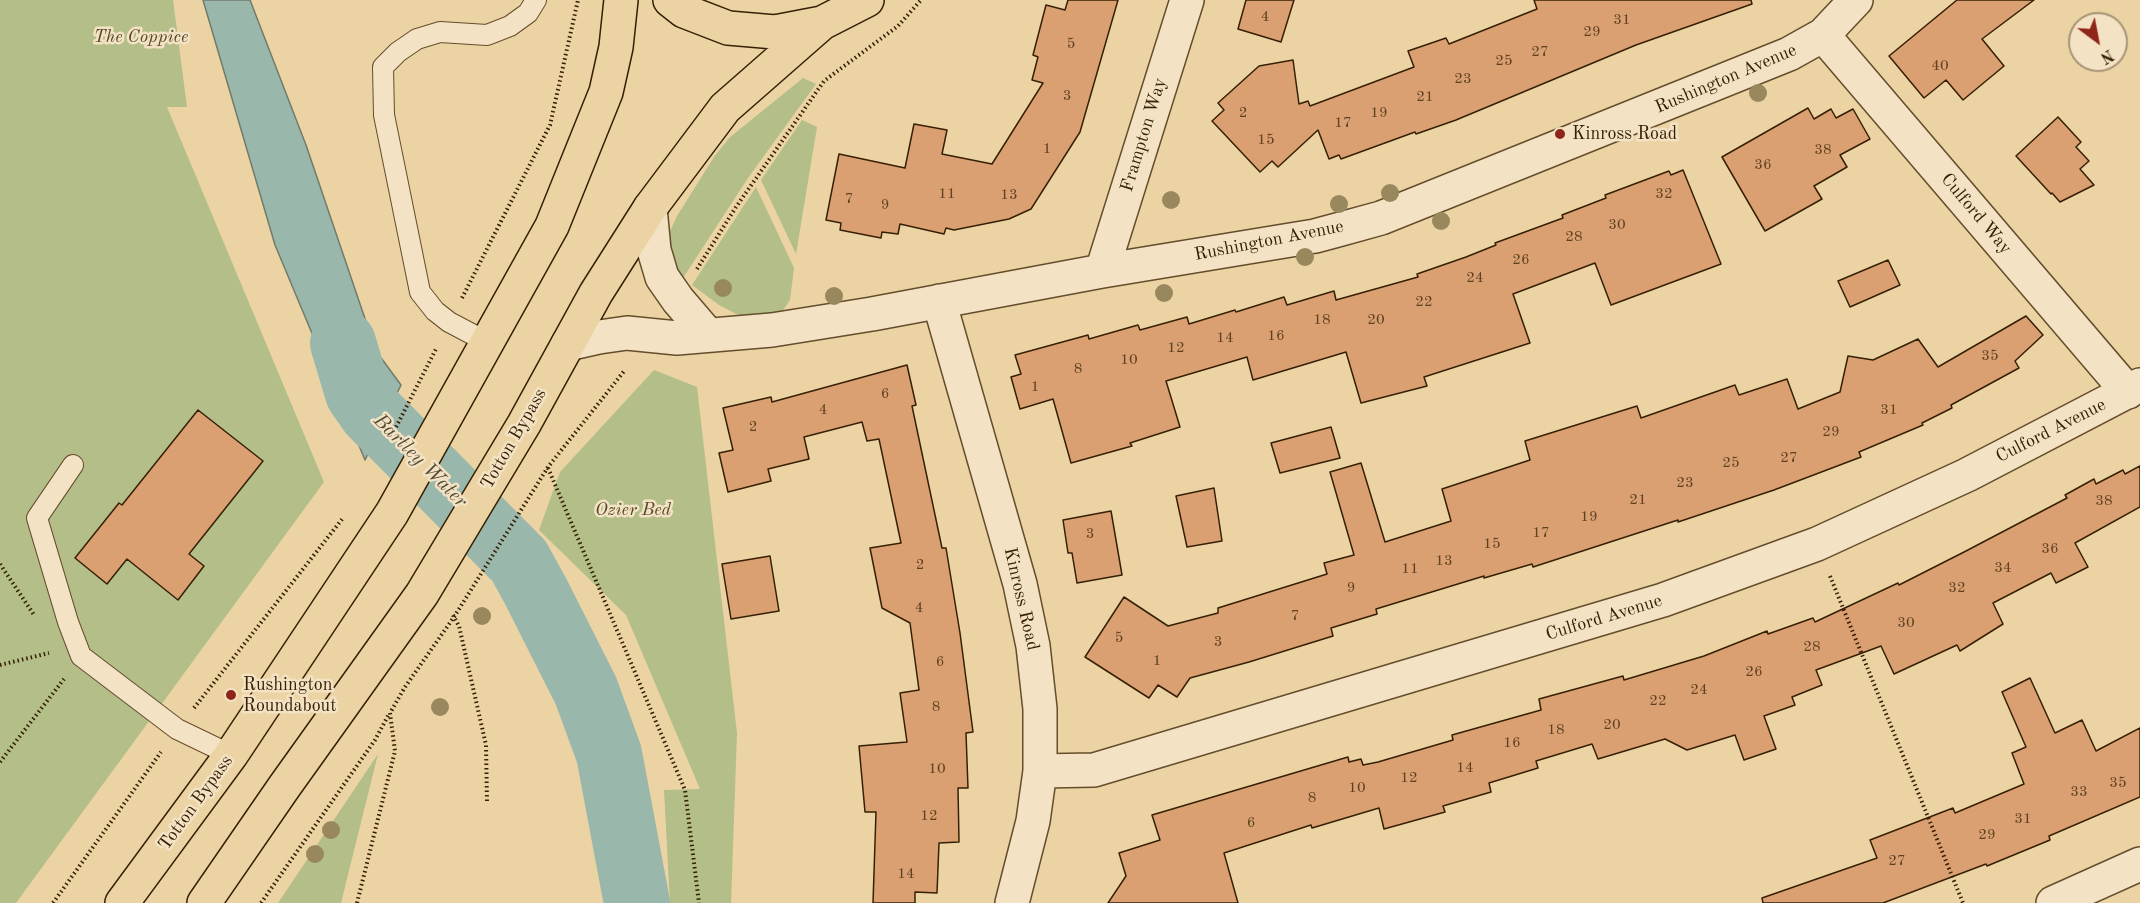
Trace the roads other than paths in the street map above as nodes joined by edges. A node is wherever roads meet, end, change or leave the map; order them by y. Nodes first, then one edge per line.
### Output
1 (536, 0) edge
2 (621, 0) edge
3 (670, 0) edge
4 (867, 0) edge
5 (1186, 0) edge
6 (1856, 0) edge
7 (822, 23) junction
8 (1823, 35) junction
9 (650, 208) junction
10 (1102, 271) junction
11 (939, 301) junction
12 (708, 335) junction
13 (487, 342) junction
14 (567, 344) junction
15 (2134, 389) edge
16 (74, 465) dead end
17 (231, 755) junction
18 (1040, 771) junction
19 (2140, 864) edge
20 (122, 903) edge
21 (204, 903) edge
22 (1012, 903) edge
23 (2053, 903) edge

1 - 13 lane
2 - 13 main road, Totton Bypass
3 - 7 main road
4 - 7 main road
5 - 10 street, Frampton Way
6 - 8 street, Rushington Avenue
7 - 9 main road, Totton Bypass
8 - 10 street, Rushington Avenue
8 - 15 street, Culford Way
9 - 12 street
9 - 14 main road, Totton Bypass
10 - 11 street, Rushington Avenue
11 - 12 street, Rushington Avenue
11 - 18 street, Kinross Road
12 - 14 street, Rushington Avenue
13 - 17 main road, Totton Bypass
14 - 21 main road, Totton Bypass
15 - 18 street, Culford Avenue
16 - 17 lane
17 - 20 main road, Totton Bypass
18 - 22 street, Kinross Road
19 - 23 street

